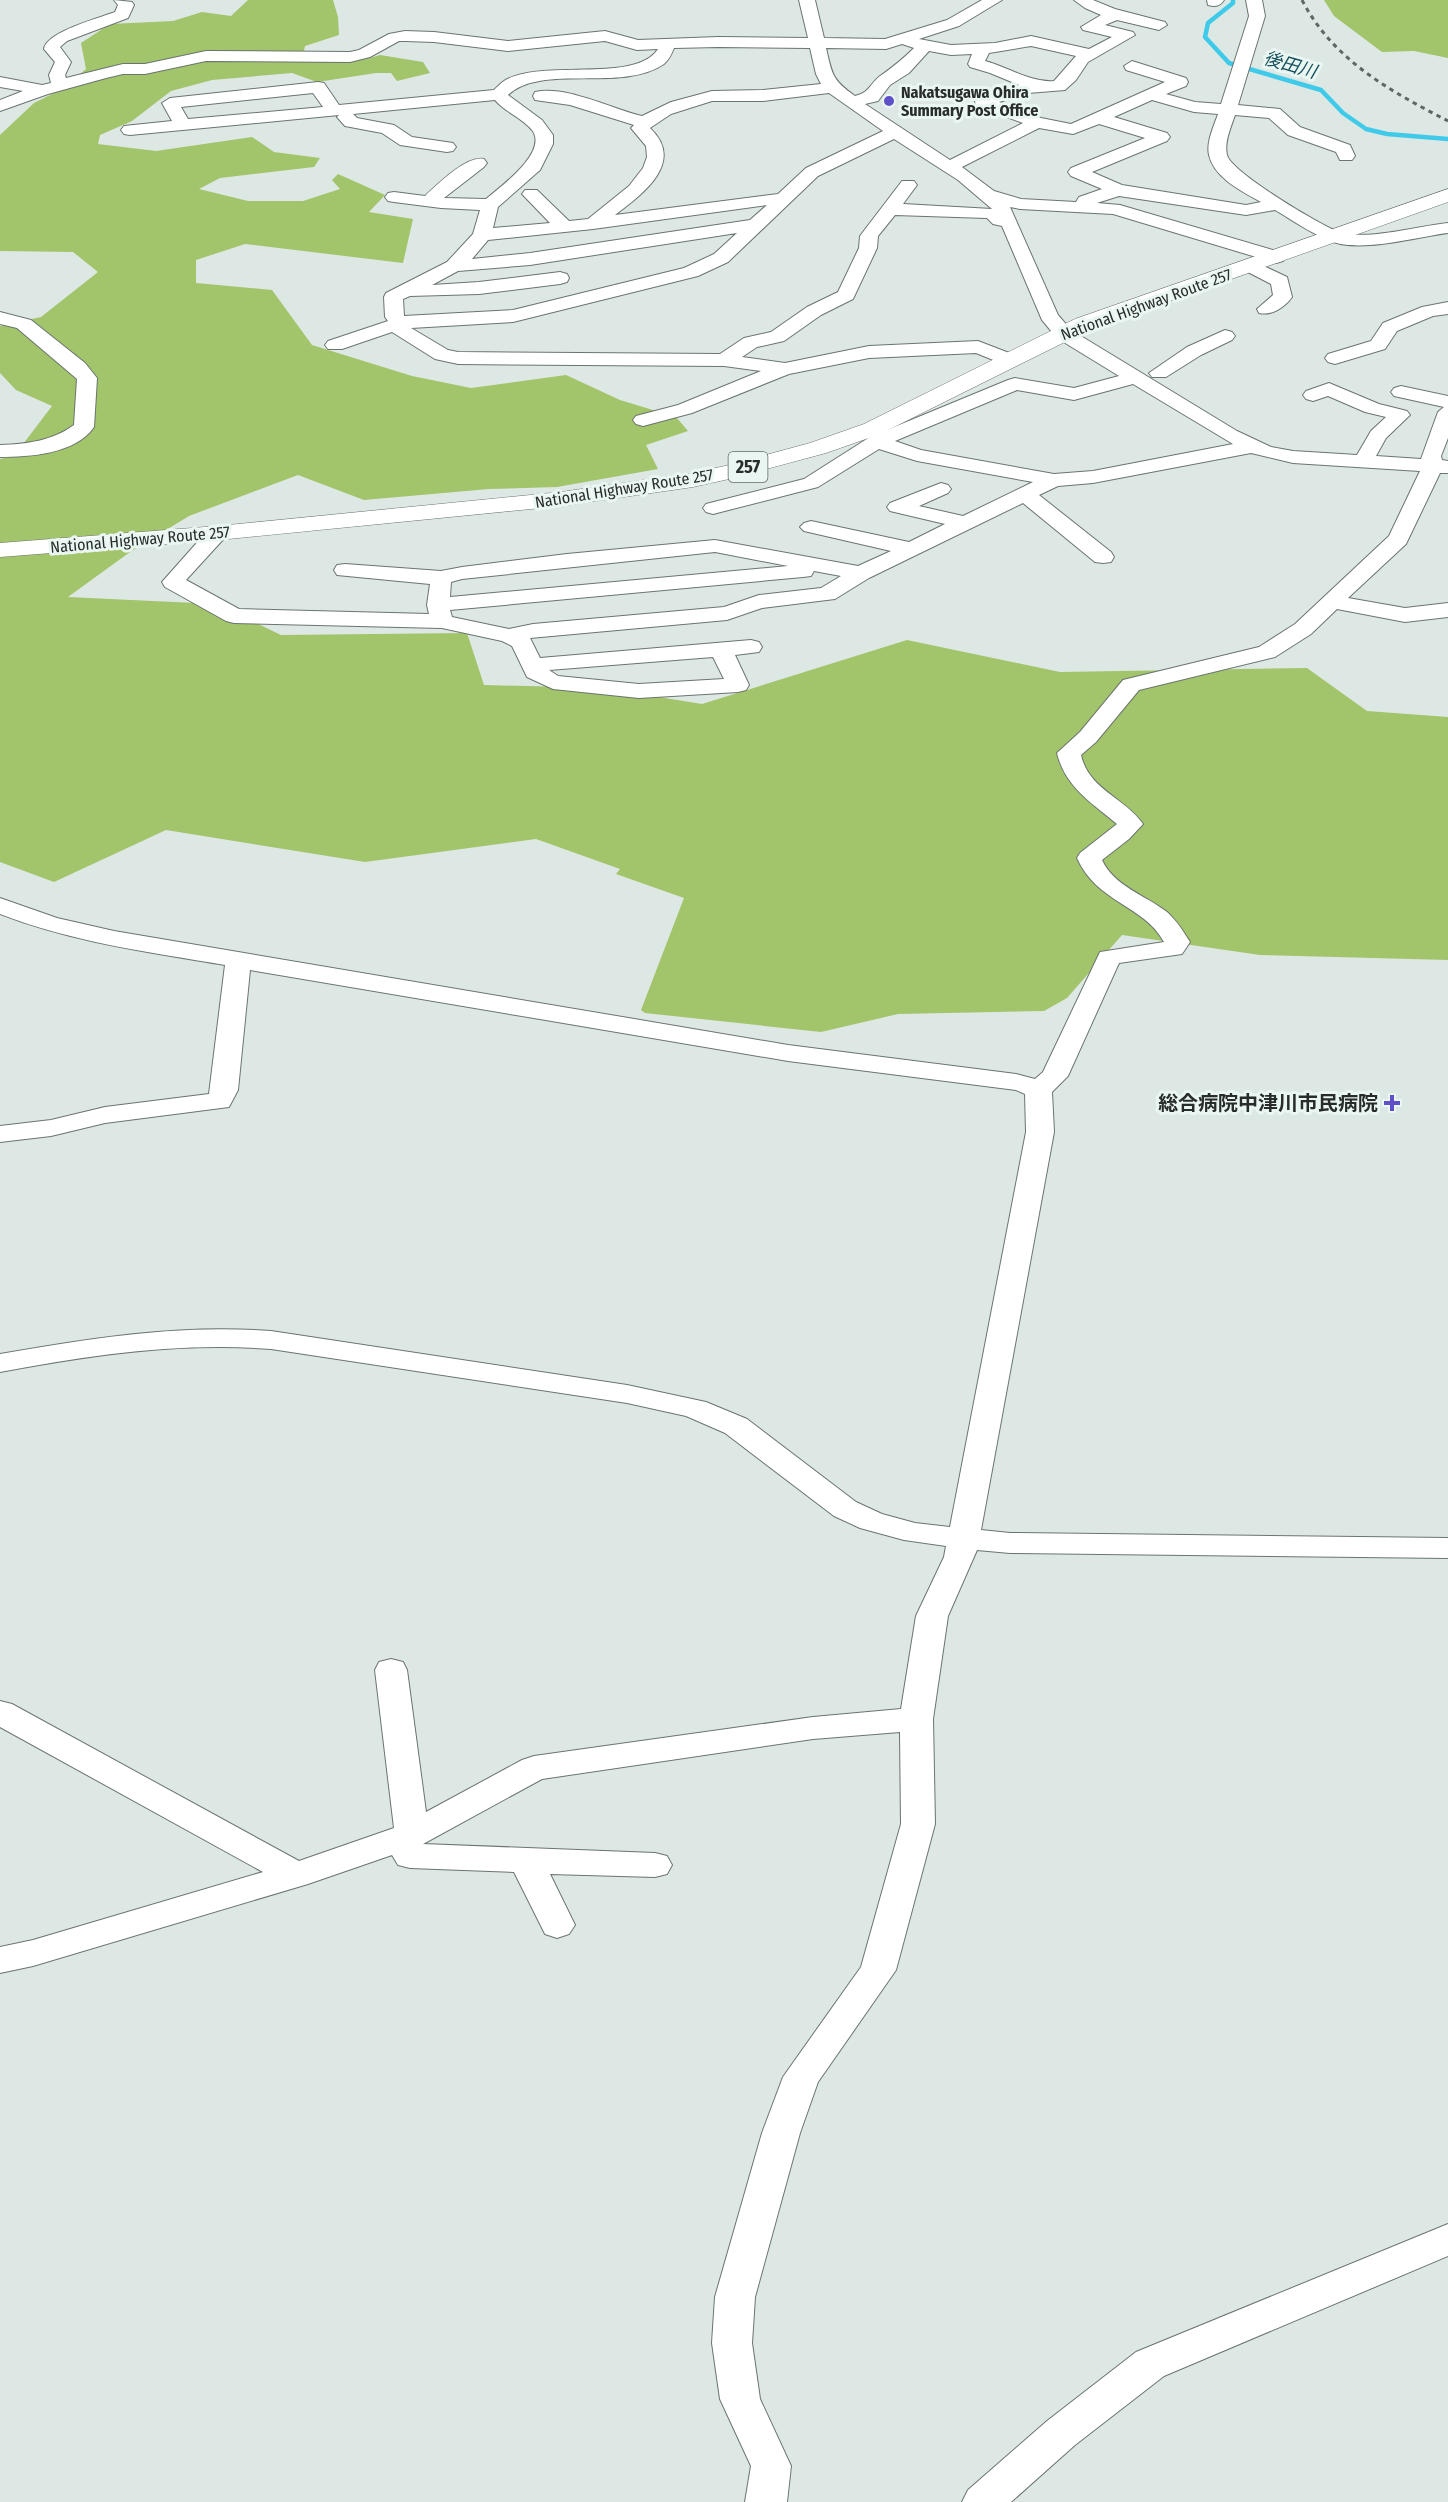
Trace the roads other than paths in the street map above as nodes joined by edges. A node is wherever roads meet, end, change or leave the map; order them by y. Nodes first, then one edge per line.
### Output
1 (122, 0) edge
2 (807, 0) edge
3 (994, 0) edge
4 (1082, 0) edge
5 (1254, 0) edge
6 (1116, 14) junction
7 (1159, 25) dead end
8 (901, 38) junction
9 (626, 43) junction
10 (669, 44) junction
11 (816, 44) junction
12 (925, 46) junction
13 (982, 50) junction
14 (1089, 54) junction
15 (495, 61) dead end
16 (1132, 66) dead end
17 (0, 82) edge
18 (60, 86) junction
19 (1036, 86) junction
20 (832, 88) junction
21 (42, 90) junction
22 (499, 95) junction
23 (1151, 95) junction
24 (541, 96) dead end
25 (851, 102) junction
26 (0, 106) edge
27 (1229, 109) junction
28 (338, 110) junction
29 (1098, 118) junction
30 (644, 122) junction
31 (1037, 122) junction
32 (183, 125) junction
33 (130, 130) dead end
34 (895, 132) junction
35 (447, 147) dead end
36 (1346, 156) dead end
37 (478, 163) dead end
38 (949, 167) junction
39 (909, 185) dead end
40 (1118, 190) junction
41 (531, 194) dead end
42 (988, 195) junction
43 (1448, 195) edge
44 (394, 197) dead end
45 (782, 200) junction
46 (430, 201) junction
47 (1278, 204) junction
48 (490, 205) junction
49 (1069, 207) junction
50 (890, 209) junction
51 (1009, 221) junction
52 (593, 224) junction
53 (755, 225) junction
54 (565, 227) junction
55 (1448, 228) edge
56 (482, 234) junction
57 (1335, 237) junction
58 (666, 238) junction
59 (1276, 257) junction
60 (709, 265) junction
61 (454, 266) junction
62 (1251, 266) junction
63 (560, 278) dead end
64 (535, 281) junction
65 (400, 291) junction
66 (555, 307) junction
67 (1448, 308) edge
68 (1266, 309) dead end
69 (0, 318) edge
70 (400, 323) junction
71 (1064, 333) junction
72 (1225, 336) dead end
73 (335, 345) dead end
74 (1095, 353) junction
75 (1335, 358) dead end
76 (723, 360) junction
77 (1010, 360) junction
78 (785, 369) junction
79 (1135, 378) junction
80 (1401, 392) dead end
81 (1312, 395) dead end
82 (1448, 402) edge
83 (643, 420) dead end
84 (1446, 422) edge
85 (877, 441) junction
86 (1252, 447) junction
87 (0, 451) edge
88 (1363, 462) junction
89 (1440, 466) edge
90 (1054, 480) junction
91 (941, 489) dead end
92 (1026, 495) junction
93 (713, 508) dead end
94 (967, 524) junction
95 (811, 527) dead end
96 (218, 533) junction
97 (913, 549) junction
98 (0, 550) edge
99 (1103, 556) dead end
100 (567, 560) junction
101 (820, 565) junction
102 (345, 570) dead end
103 (861, 573) junction
104 (441, 578) junction
105 (656, 585) junction
106 (582, 592) junction
107 (1333, 602) junction
108 (440, 613) junction
109 (1444, 614) edge
110 (662, 619) junction
111 (509, 636) junction
112 (751, 647) dead end
113 (721, 650) junction
114 (676, 653) junction
115 (533, 665) junction
116 (0, 905) edge
117 (238, 959) junction
118 (1038, 1090) junction
119 (0, 1134) edge
120 (0, 1363) edge
121 (962, 1540) junction
122 (1448, 1548) edge
123 (391, 1670) dead end
124 (0, 1712) edge
125 (916, 1719) junction
126 (406, 1837) junction
127 (526, 1860) junction
128 (655, 1865) dead end
129 (296, 1875) junction
130 (557, 1925) dead end
131 (0, 1960) edge
132 (1448, 2239) edge
133 (766, 2502) edge
134 (983, 2502) edge

1 - 18 street
2 - 11 street
3 - 8 street
4 - 6 street
5 - 27 street
6 - 7 street
6 - 14 street
8 - 11 street
8 - 12 street
9 - 10 street
9 - 15 street
9 - 18 street
10 - 11 street
10 - 22 street
11 - 20 street
12 - 13 street
12 - 25 street
13 - 14 street
13 - 19 street
14 - 19 street
16 - 23 street
17 - 21 street
18 - 21 street
19 - 31 street
20 - 25 street
20 - 30 street
21 - 26 street
22 - 28 street
22 - 48 street
23 - 27 street
23 - 29 street
24 - 30 street
25 - 34 street
27 - 36 street
27 - 47 street
28 - 32 street
28 - 32 street
28 - 35 street
29 - 31 street
29 - 40 street
30 - 52 street
31 - 38 street
32 - 33 street
34 - 38 street
34 - 45 street
37 - 46 street
38 - 42 street
39 - 50 street
40 - 47 street
40 - 49 street
41 - 54 street
42 - 49 street
42 - 51 street
43 - 57 highway, National Highway Route 257 / 257
44 - 46 street
45 - 52 street
45 - 53 street
46 - 48 street
47 - 57 street
48 - 56 street
49 - 59 street
50 - 51 street
50 - 76 street
51 - 71 street
52 - 54 street
53 - 58 street
53 - 60 street
54 - 56 street
55 - 57 street
56 - 61 street
57 - 59 highway, National Highway Route 257 / 257
58 - 60 street
58 - 61 street
59 - 62 highway, National Highway Route 257 / 257
60 - 66 street
61 - 65 street
62 - 68 street
62 - 71 highway, National Highway Route 257 / 257
63 - 64 street
64 - 65 street
64 - 66 street
65 - 70 street
66 - 70 street
67 - 75 street
69 - 87 street
70 - 73 street
70 - 76 street
71 - 74 street
71 - 77 highway, National Highway Route 257 / 257
72 - 74 street
74 - 79 street
76 - 78 street
77 - 78 street
77 - 96 highway, National Highway Route 257 / 257
78 - 83 street
79 - 85 street
79 - 86 street
80 - 82 street
81 - 88 street
84 - 89 street
85 - 90 street
85 - 93 street
86 - 88 street
86 - 90 street
88 - 89 street
89 - 107 street
90 - 92 street
91 - 94 street
92 - 94 street
92 - 99 street
94 - 97 street
95 - 97 street
96 - 98 highway, National Highway Route 257 / 257
96 - 108 street
97 - 103 street
100 - 101 street
100 - 104 street
100 - 106 street
101 - 103 street
101 - 105 street
102 - 104 street
103 - 110 street
104 - 108 street
105 - 106 street
105 - 110 street
106 - 108 street
107 - 109 street
107 - 118 street
108 - 111 street
110 - 111 street
110 - 114 street
111 - 115 street
112 - 113 street
113 - 114 street
113 - 115 street
114 - 115 street
116 - 117 street
117 - 118 street
117 - 119 street
118 - 121 street
120 - 121 street
121 - 122 street
121 - 125 street
123 - 126 street
124 - 129 street
125 - 126 street
125 - 133 street
126 - 127 street
126 - 129 street
127 - 128 street
127 - 130 street
129 - 131 street
132 - 134 street

